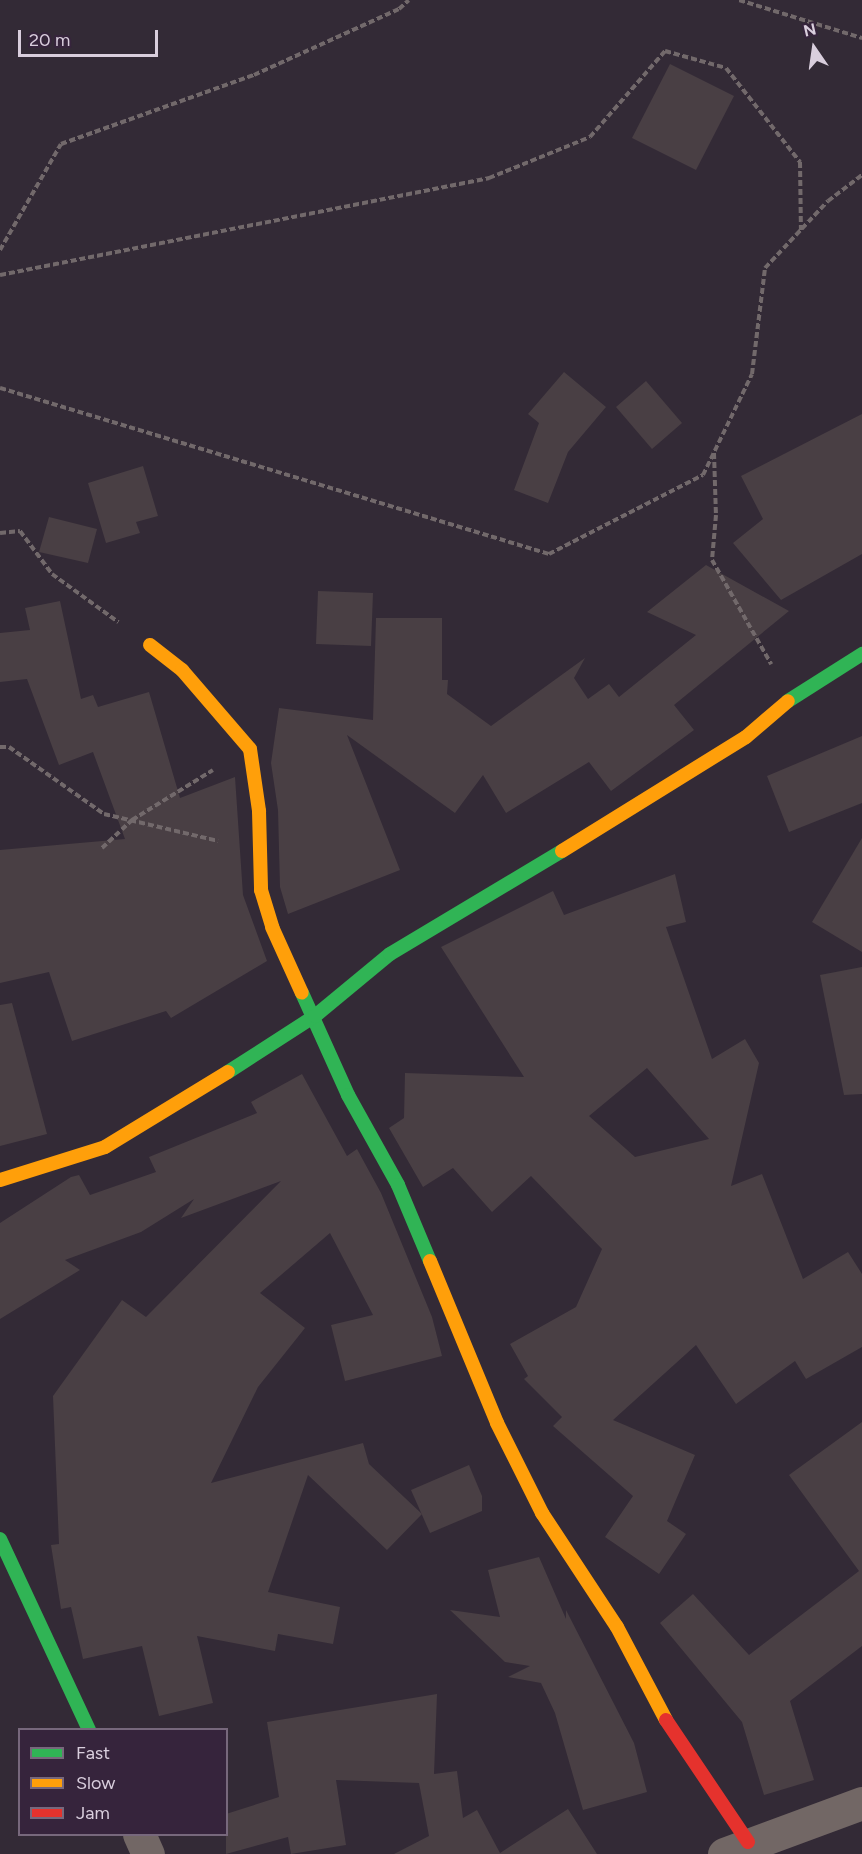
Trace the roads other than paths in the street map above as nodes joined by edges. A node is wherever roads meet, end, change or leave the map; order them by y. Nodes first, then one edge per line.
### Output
1 (150, 645) road end
2 (862, 654) edge
3 (315, 1016) junction
4 (0, 1180) edge
5 (0, 1539) edge
6 (88, 1728) edge
7 (862, 1803) edge
8 (140, 1836) edge
9 (736, 1848) edge
10 (148, 1854) edge

1 - 3 street
2 - 3 street
3 - 4 street
3 - 9 street
5 - 6 street
7 - 9 street
8 - 10 street

